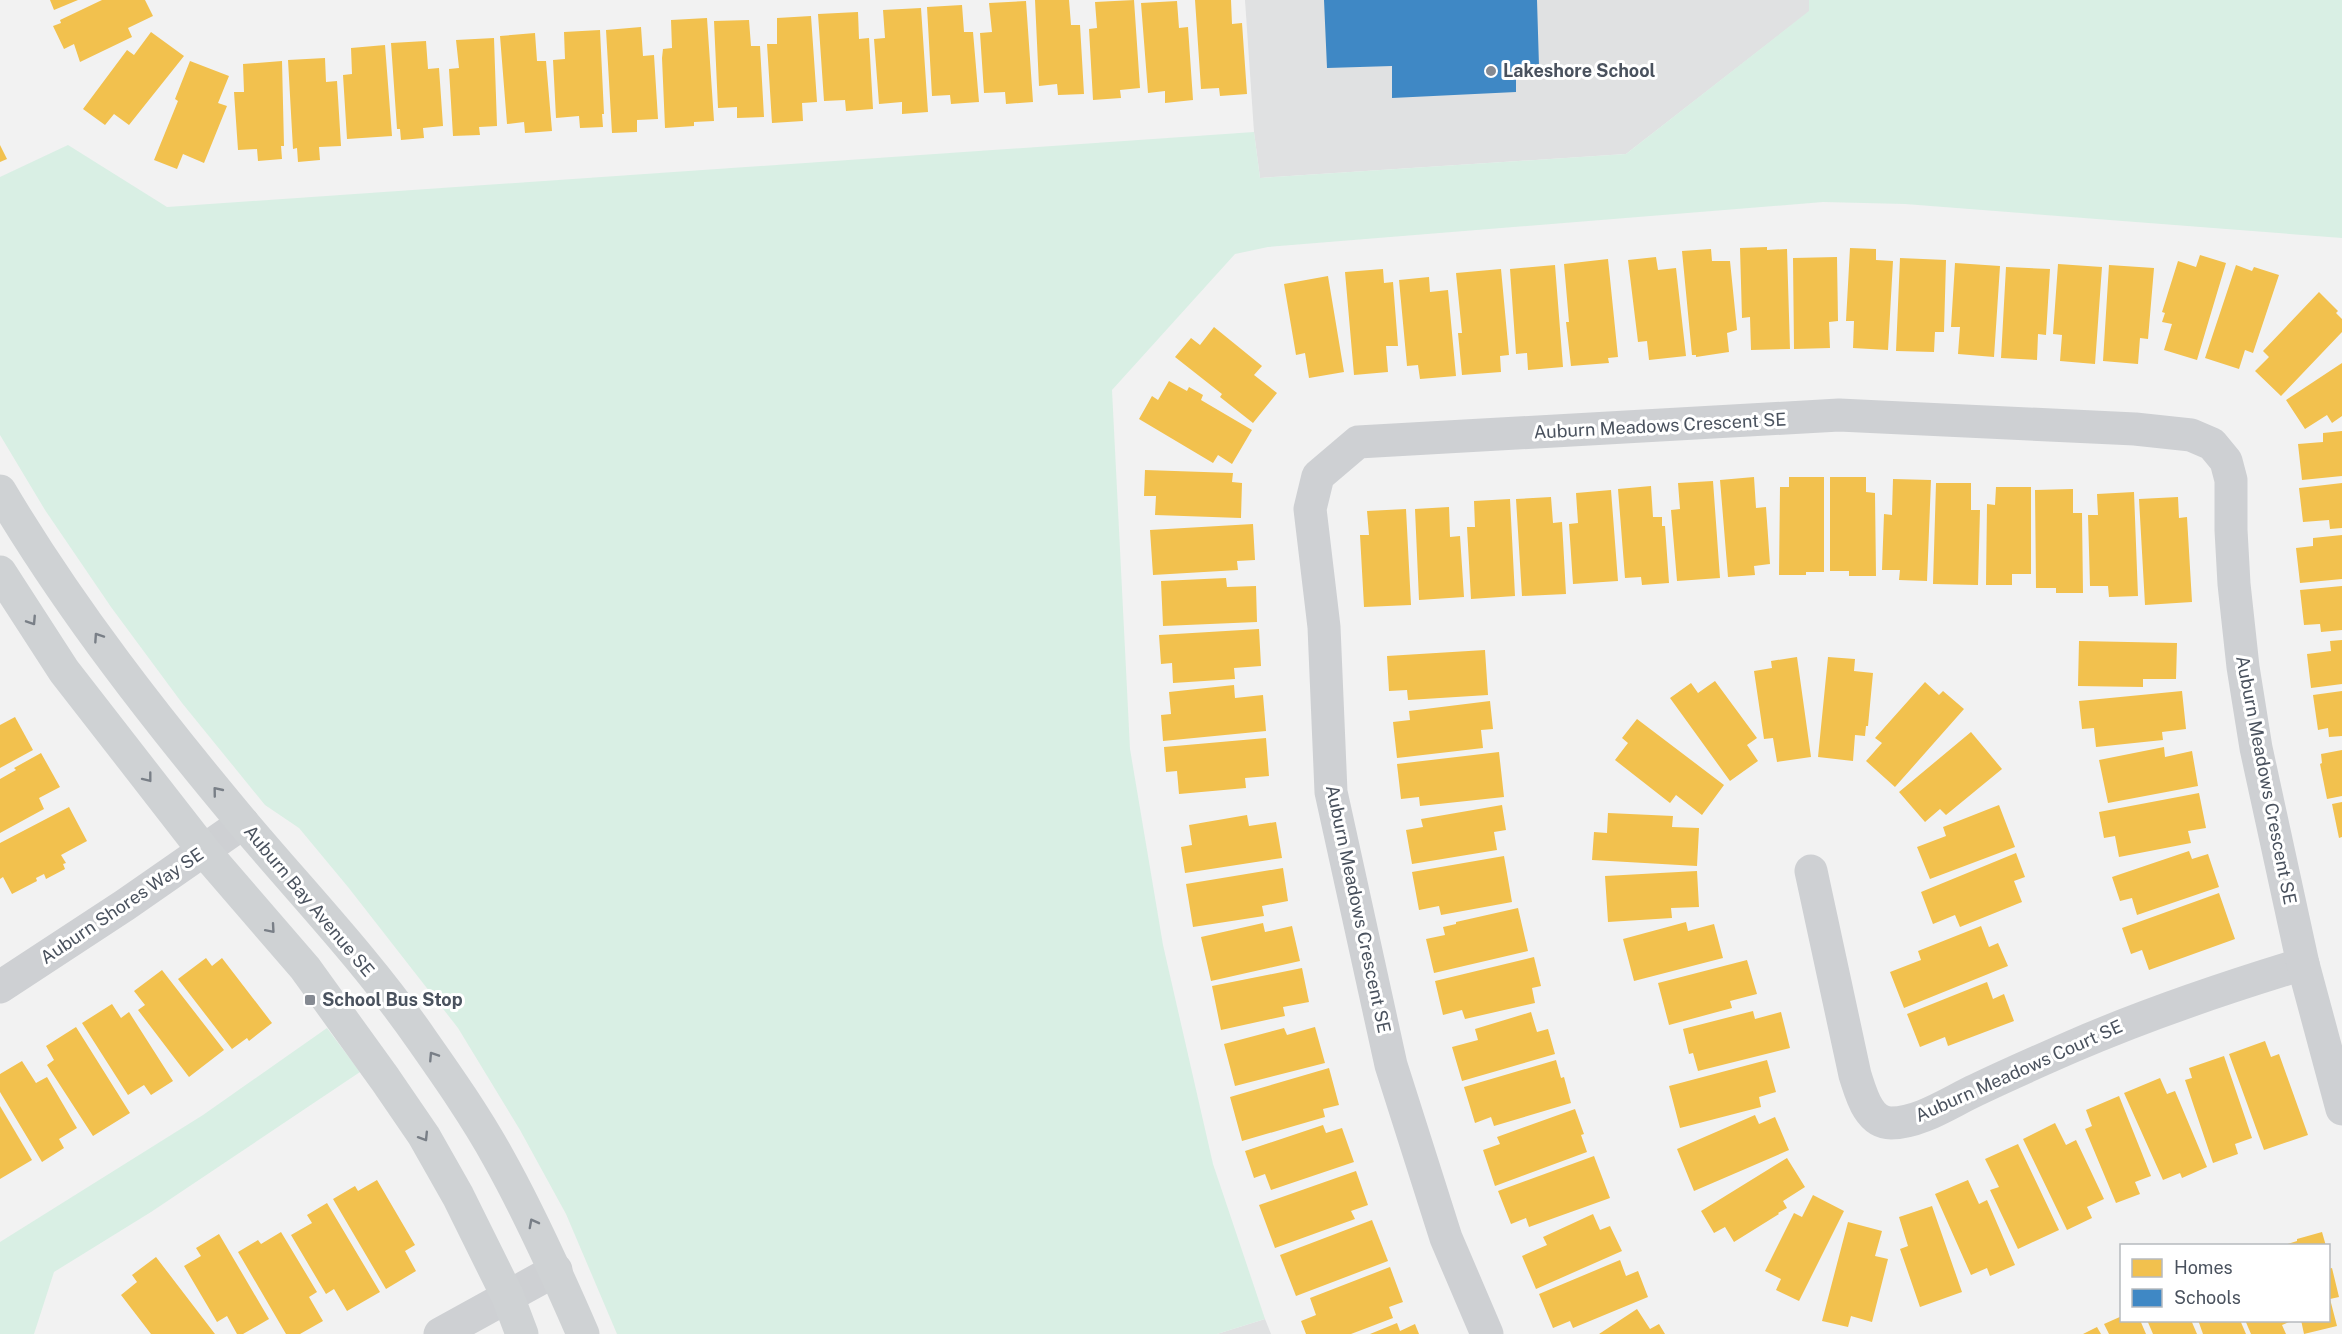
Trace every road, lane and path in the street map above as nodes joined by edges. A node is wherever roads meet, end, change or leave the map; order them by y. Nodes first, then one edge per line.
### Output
1 (0, 491) edge
2 (0, 572) edge
3 (243, 823) junction
4 (204, 851) junction
5 (1811, 871) dead end
6 (2302, 964) junction
7 (0, 987) edge
8 (2342, 1108) edge
9 (555, 1270) junction
10 (508, 1297) junction
11 (440, 1334) edge
12 (522, 1334) edge
13 (583, 1334) edge
14 (1487, 1334) edge

3 -> 1 street, Auburn Bay Avenue SE
2 -> 4 street
3 - 4 street, Auburn Shores Way SE
9 -> 3 street, Auburn Bay Avenue SE
4 - 7 street, Auburn Shores Way SE
4 -> 10 street
5 - 6 street, Auburn Meadows Court SE
6 - 8 street, Auburn Meadows Crescent SE
6 - 14 street, Auburn Meadows Crescent SE
9 - 10 street
9 - 13 street, Auburn Bay Avenue SE
10 - 11 street
10 - 12 street

